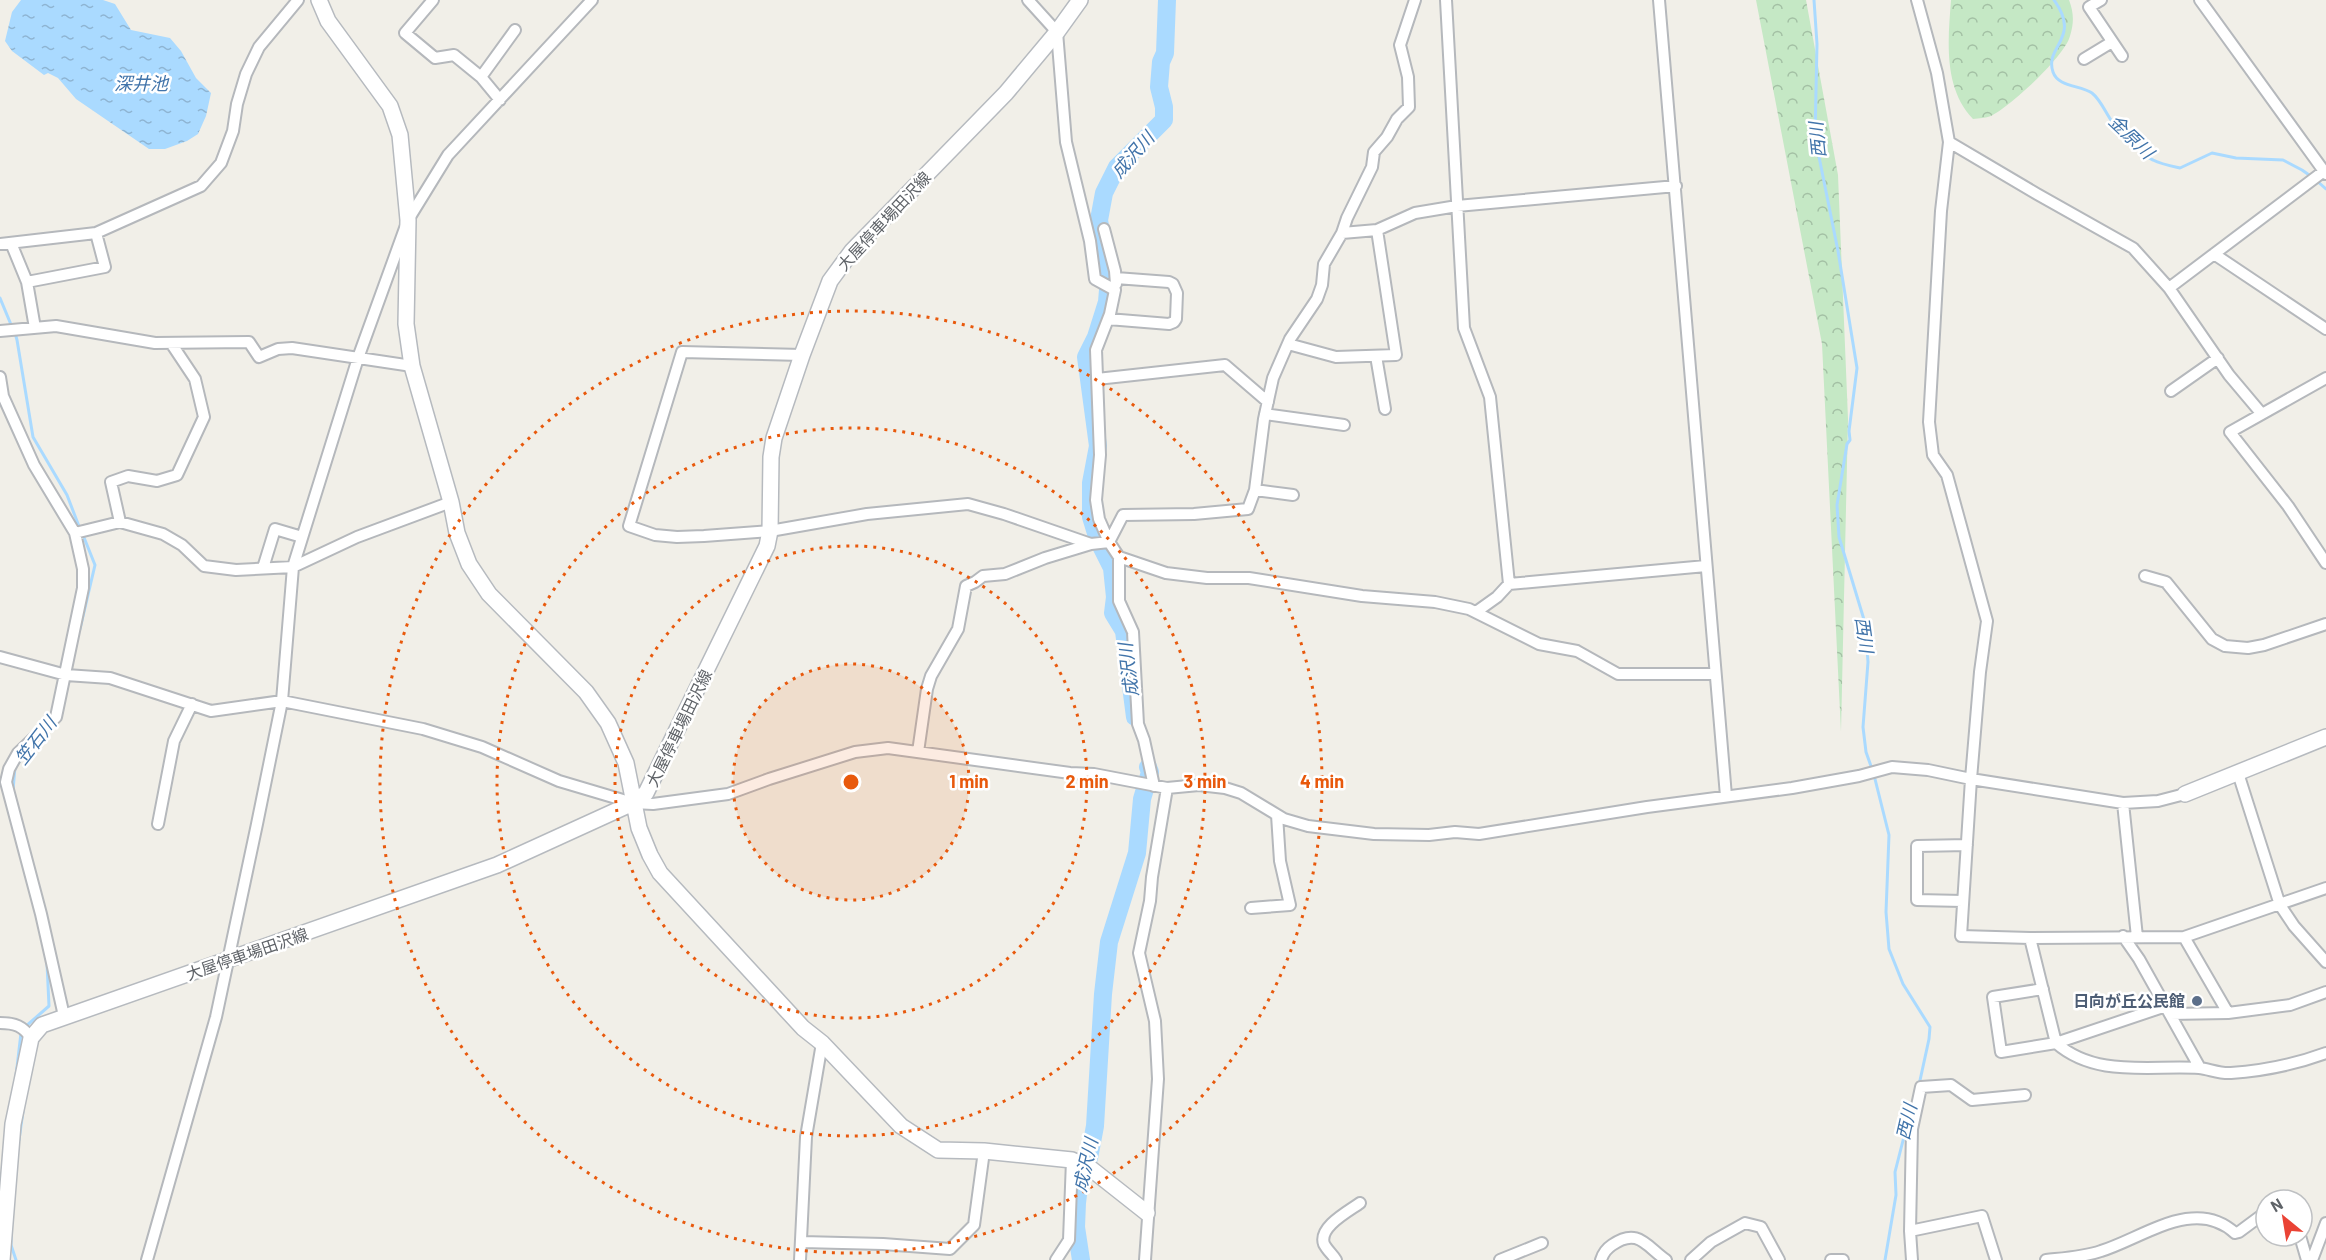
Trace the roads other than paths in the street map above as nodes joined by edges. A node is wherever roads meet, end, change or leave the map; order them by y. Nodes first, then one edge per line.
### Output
1 (298, 0) edge
2 (319, 0) edge
3 (433, 0) edge
4 (592, 0) edge
5 (1028, 0) edge
6 (1080, 0) edge
7 (1415, 0) edge
8 (1446, 0) edge
9 (1659, 0) edge
10 (1917, 0) edge
11 (2101, 0) edge
12 (2200, 0) edge
13 (515, 30) dead end
14 (1057, 32) junction
15 (2112, 42) junction
16 (2122, 56) dead end
17 (2084, 59) dead end
18 (481, 77) junction
19 (500, 100) junction
20 (1949, 142) junction
21 (2325, 173) edge
22 (1676, 186) junction
23 (1457, 206) junction
24 (408, 220) junction
25 (1104, 229) dead end
26 (1377, 230) junction
27 (96, 233) junction
28 (1342, 233) junction
29 (5, 243) edge
30 (2214, 254) junction
31 (27, 282) junction
32 (1114, 286) junction
33 (2169, 288) junction
34 (1108, 319) junction
35 (35, 328) junction
36 (2326, 329) edge
37 (0, 331) edge
38 (171, 344) junction
39 (1288, 344) junction
40 (802, 355) junction
41 (1376, 356) junction
42 (358, 358) junction
43 (2218, 358) junction
44 (412, 366) junction
45 (0, 377) edge
46 (2326, 378) edge
47 (1097, 379) junction
48 (2171, 391) dead end
49 (2, 395) edge
50 (1268, 402) junction
51 (1385, 409) dead end
52 (2261, 413) junction
53 (1265, 414) junction
54 (1344, 425) dead end
55 (1255, 490) junction
56 (1293, 495) dead end
57 (451, 502) junction
58 (120, 522) junction
59 (770, 531) junction
60 (75, 533) junction
61 (302, 537) junction
62 (1106, 542) junction
63 (1090, 544) junction
64 (1119, 557) junction
65 (2326, 563) edge
66 (1706, 566) junction
67 (293, 567) junction
68 (262, 568) junction
69 (2145, 576) dead end
70 (1509, 584) junction
71 (1476, 612) junction
72 (2326, 624) edge
73 (0, 657) edge
74 (1715, 674) junction
75 (66, 675) junction
76 (282, 701) junction
77 (192, 704) junction
78 (2326, 737) edge
79 (918, 752) junction
80 (2238, 773) junction
81 (1971, 779) junction
82 (1152, 785) junction
83 (1167, 788) junction
84 (2185, 794) joint
85 (1726, 796) junction
86 (633, 803) junction
87 (2123, 803) junction
88 (1277, 815) junction
89 (158, 824) dead end
90 (1967, 845) junction
91 (2326, 888) edge
92 (1963, 901) junction
93 (2280, 905) junction
94 (1251, 908) dead end
95 (2123, 936) junction
96 (2137, 937) junction
97 (2184, 937) junction
98 (2030, 938) junction
99 (227, 961) junction
100 (2326, 962) edge
101 (2043, 989) junction
102 (2326, 992) edge
103 (2168, 1010) junction
104 (2228, 1013) junction
105 (64, 1016) junction
106 (0, 1023) edge
107 (31, 1038) junction
108 (822, 1043) junction
109 (2056, 1043) junction
110 (2326, 1053) edge
111 (2200, 1068) junction
112 (2025, 1095) dead end
113 (984, 1151) junction
114 (1080, 1163) junction
115 (1360, 1203) dead end
116 (1147, 1214) junction
117 (2254, 1221) edge
118 (2326, 1223) edge
119 (1910, 1231) junction
120 (802, 1242) junction
121 (1542, 1243) dead end
122 (1527, 1255) edge
123 (2, 1260) edge
124 (147, 1260) edge
125 (800, 1260) edge
126 (1056, 1260) edge
127 (1145, 1260) edge
128 (1336, 1260) edge
129 (1500, 1260) edge
130 (1601, 1260) edge
131 (1666, 1260) edge
132 (1691, 1260) edge
133 (1779, 1260) edge
134 (1831, 1260) edge
135 (1843, 1260) edge
136 (1912, 1260) edge
137 (1995, 1260) edge
138 (2046, 1260) edge
139 (2312, 1260) edge

1 - 27 street
2 - 24 main road
3 - 18 street
4 - 19 street
5 - 14 street
6 - 14 main road, 大屋停車場田沢線
7 - 28 street
8 - 23 street
9 - 22 street
10 - 20 street
11 - 15 street
12 - 21 street
13 - 18 street
14 - 32 street
14 - 40 main road, 大屋停車場田沢線
15 - 16 street
15 - 17 street
18 - 19 street
19 - 24 street
20 - 33 street
20 - 81 street
21 - 30 street
22 - 23 street
22 - 66 street
23 - 26 street
23 - 70 street
24 - 42 street
24 - 44 main road
25 - 32 street
26 - 28 street
26 - 41 street
27 - 29 street
27 - 31 street
28 - 39 street
29 - 31 street
30 - 33 street
30 - 36 street
31 - 35 street
32 - 34 street
32 - 34 street
33 - 43 street
34 - 47 street
35 - 37 street
35 - 38 street
38 - 42 street
38 - 58 street
39 - 41 street
39 - 50 street
40 - 59 main road, 大屋停車場田沢線
40 - 59 street
41 - 51 street
42 - 44 street
42 - 61 street
43 - 48 street
43 - 52 street
44 - 57 main road
45 - 49 street
46 - 52 street
47 - 50 street
47 - 62 street
49 - 60 street
50 - 53 street
52 - 65 street
53 - 54 street
53 - 55 street
55 - 56 street
55 - 62 street
57 - 67 street
57 - 86 main road
58 - 60 street
58 - 68 street
59 - 63 street
59 - 86 main road, 大屋停車場田沢線
60 - 75 street
61 - 67 street
61 - 68 street
62 - 63 street
62 - 64 street
63 - 79 street
64 - 71 street
64 - 82 street
66 - 70 street
66 - 74 street
67 - 68 street
67 - 76 street
69 - 72 street
70 - 71 street
71 - 74 street
73 - 75 street
74 - 85 street
75 - 77 street
75 - 105 street
76 - 77 street
76 - 86 street
76 - 99 street
77 - 89 street
78 - 80 main road
79 - 82 street
79 - 86 street
80 - 84 main road
80 - 93 street
81 - 85 street
81 - 87 street
81 - 90 street
82 - 83 street
83 - 88 street
83 - 116 street
84 - 87 street
85 - 88 street
86 - 99 main road, 大屋停車場田沢線
86 - 108 main road
87 - 96 street
88 - 94 street
90 - 92 street
90 - 92 street
91 - 93 street
92 - 98 street
93 - 97 street
93 - 100 street
95 - 96 street
95 - 98 street
95 - 103 street
96 - 97 street
97 - 104 street
98 - 101 street
99 - 105 main road, 大屋停車場田沢線
99 - 124 street
101 - 109 street
101 - 109 street
102 - 104 street
103 - 104 street
103 - 109 street
103 - 111 street
105 - 107 main road, 大屋停車場田沢線
106 - 107 street
107 - 123 main road
108 - 113 main road
108 - 120 street
109 - 111 street
110 - 111 street
112 - 119 street
113 - 114 main road
113 - 120 street
114 - 116 main road
114 - 126 street
115 - 128 street
116 - 127 street
117 - 138 street
118 - 139 street
119 - 136 street
119 - 137 street
120 - 125 street
121 - 122 street
122 - 129 street
130 - 131 street
132 - 133 street
134 - 135 street

